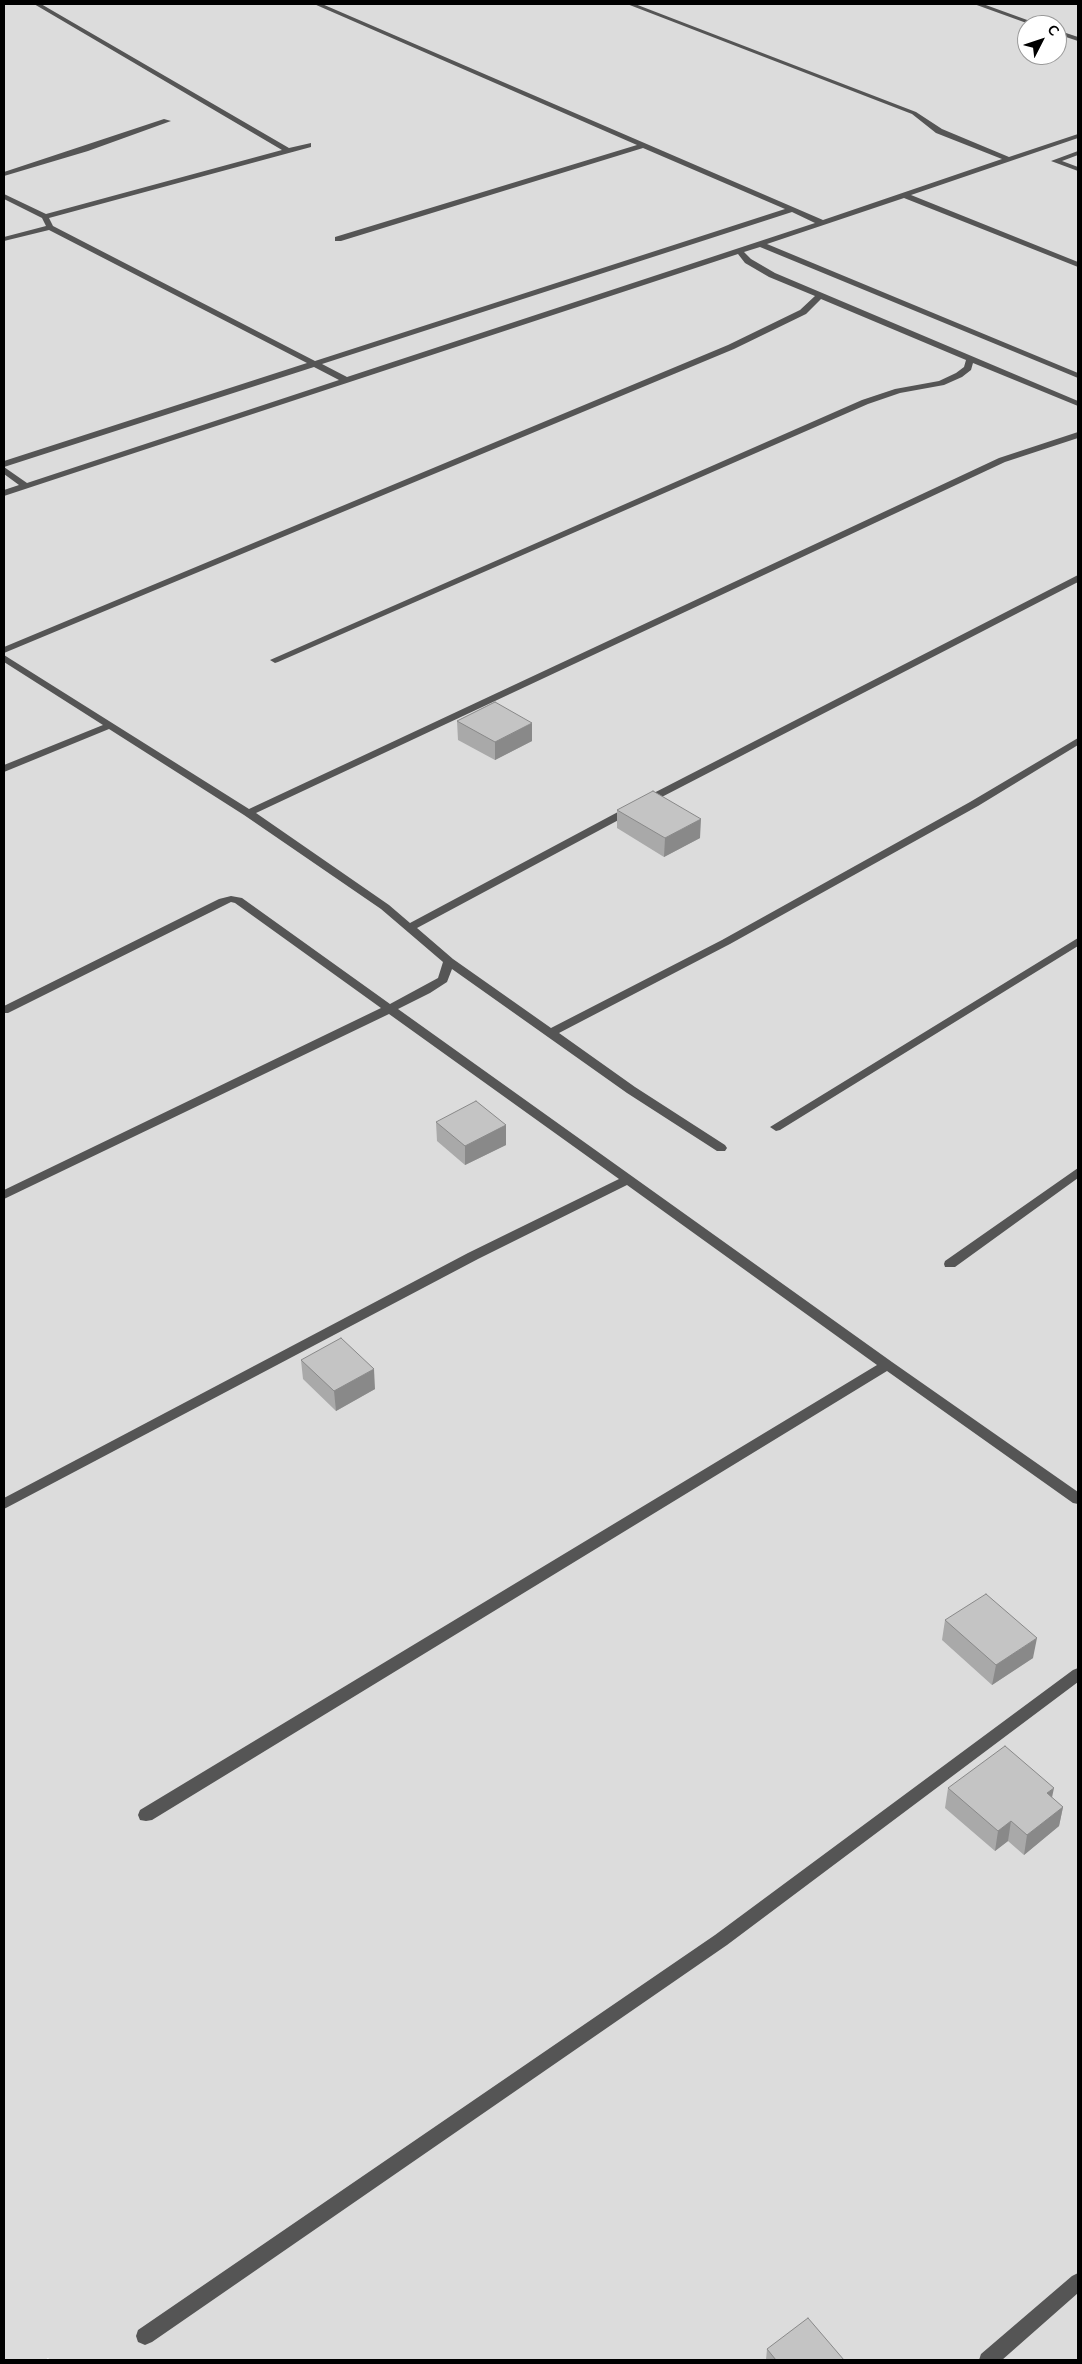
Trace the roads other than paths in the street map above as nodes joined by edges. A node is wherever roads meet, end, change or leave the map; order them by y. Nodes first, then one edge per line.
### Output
1 (37, 4) edge
2 (317, 4) edge
3 (630, 4) edge
4 (977, 4) edge
5 (1017, 18) edge
6 (167, 121) dead end
7 (1078, 136) edge
8 (308, 145) dead end
9 (642, 146) junction
10 (288, 150) junction
11 (1078, 153) edge
12 (1008, 159) junction
13 (1078, 169) edge
14 (4, 174) edge
15 (904, 195) junction
16 (4, 196) edge
17 (791, 210) junction
18 (45, 218) junction
19 (823, 223) junction
20 (50, 228) junction
21 (4, 239) edge
22 (338, 240) dead end
23 (760, 244) junction
24 (739, 251) junction
25 (1078, 265) edge
26 (820, 294) junction
27 (970, 358) junction
28 (316, 364) junction
29 (1078, 376) edge
30 (348, 381) junction
31 (1078, 404) edge
32 (1078, 435) edge
33 (4, 464) edge
34 (4, 470) edge
35 (26, 486) junction
36 (4, 493) edge
37 (1078, 578) edge
38 (4, 650) edge
39 (4, 658) edge
40 (275, 660) dead end
41 (109, 726) junction
42 (1078, 741) edge
43 (4, 769) edge
44 (248, 813) junction
45 (410, 928) junction
46 (1078, 940) edge
47 (449, 962) junction
48 (392, 1009) junction
49 (4, 1010) edge
50 (550, 1033) junction
51 (776, 1127) dead end
52 (721, 1148) dead end
53 (1078, 1172) edge
54 (629, 1179) junction
55 (4, 1195) edge
56 (950, 1264) dead end
57 (887, 1365) junction
58 (1078, 1499) edge
59 (4, 1504) edge
60 (1078, 1674) edge
61 (146, 1816) dead end
62 (1078, 2282) edge
63 (145, 2336) dead end
64 (988, 2360) edge

1 - 10 street
2 - 9 street
3 - 12 street
4 - 5 street
6 - 14 street
7 - 12 street
8 - 10 street
9 - 17 street
9 - 22 street
10 - 18 street
11 - 13 street
12 - 15 street
15 - 19 street
15 - 25 street
16 - 18 street
17 - 19 street
17 - 28 street
18 - 20 street
19 - 23 street
20 - 21 street
20 - 28 street
23 - 24 street
23 - 29 street
24 - 26 street
24 - 30 street
26 - 27 street
26 - 38 street
27 - 31 street
27 - 40 street
28 - 30 street
28 - 33 street
30 - 35 street
32 - 44 street
34 - 35 street
35 - 36 street
37 - 45 street
39 - 41 street
41 - 43 street
41 - 44 street
42 - 50 street
44 - 45 street
45 - 47 street
46 - 51 street
47 - 48 street
47 - 50 street
48 - 49 street
48 - 54 street
48 - 55 street
50 - 52 street
53 - 56 street
54 - 57 street
54 - 59 street
57 - 58 street
57 - 61 street
60 - 63 street
62 - 64 street

